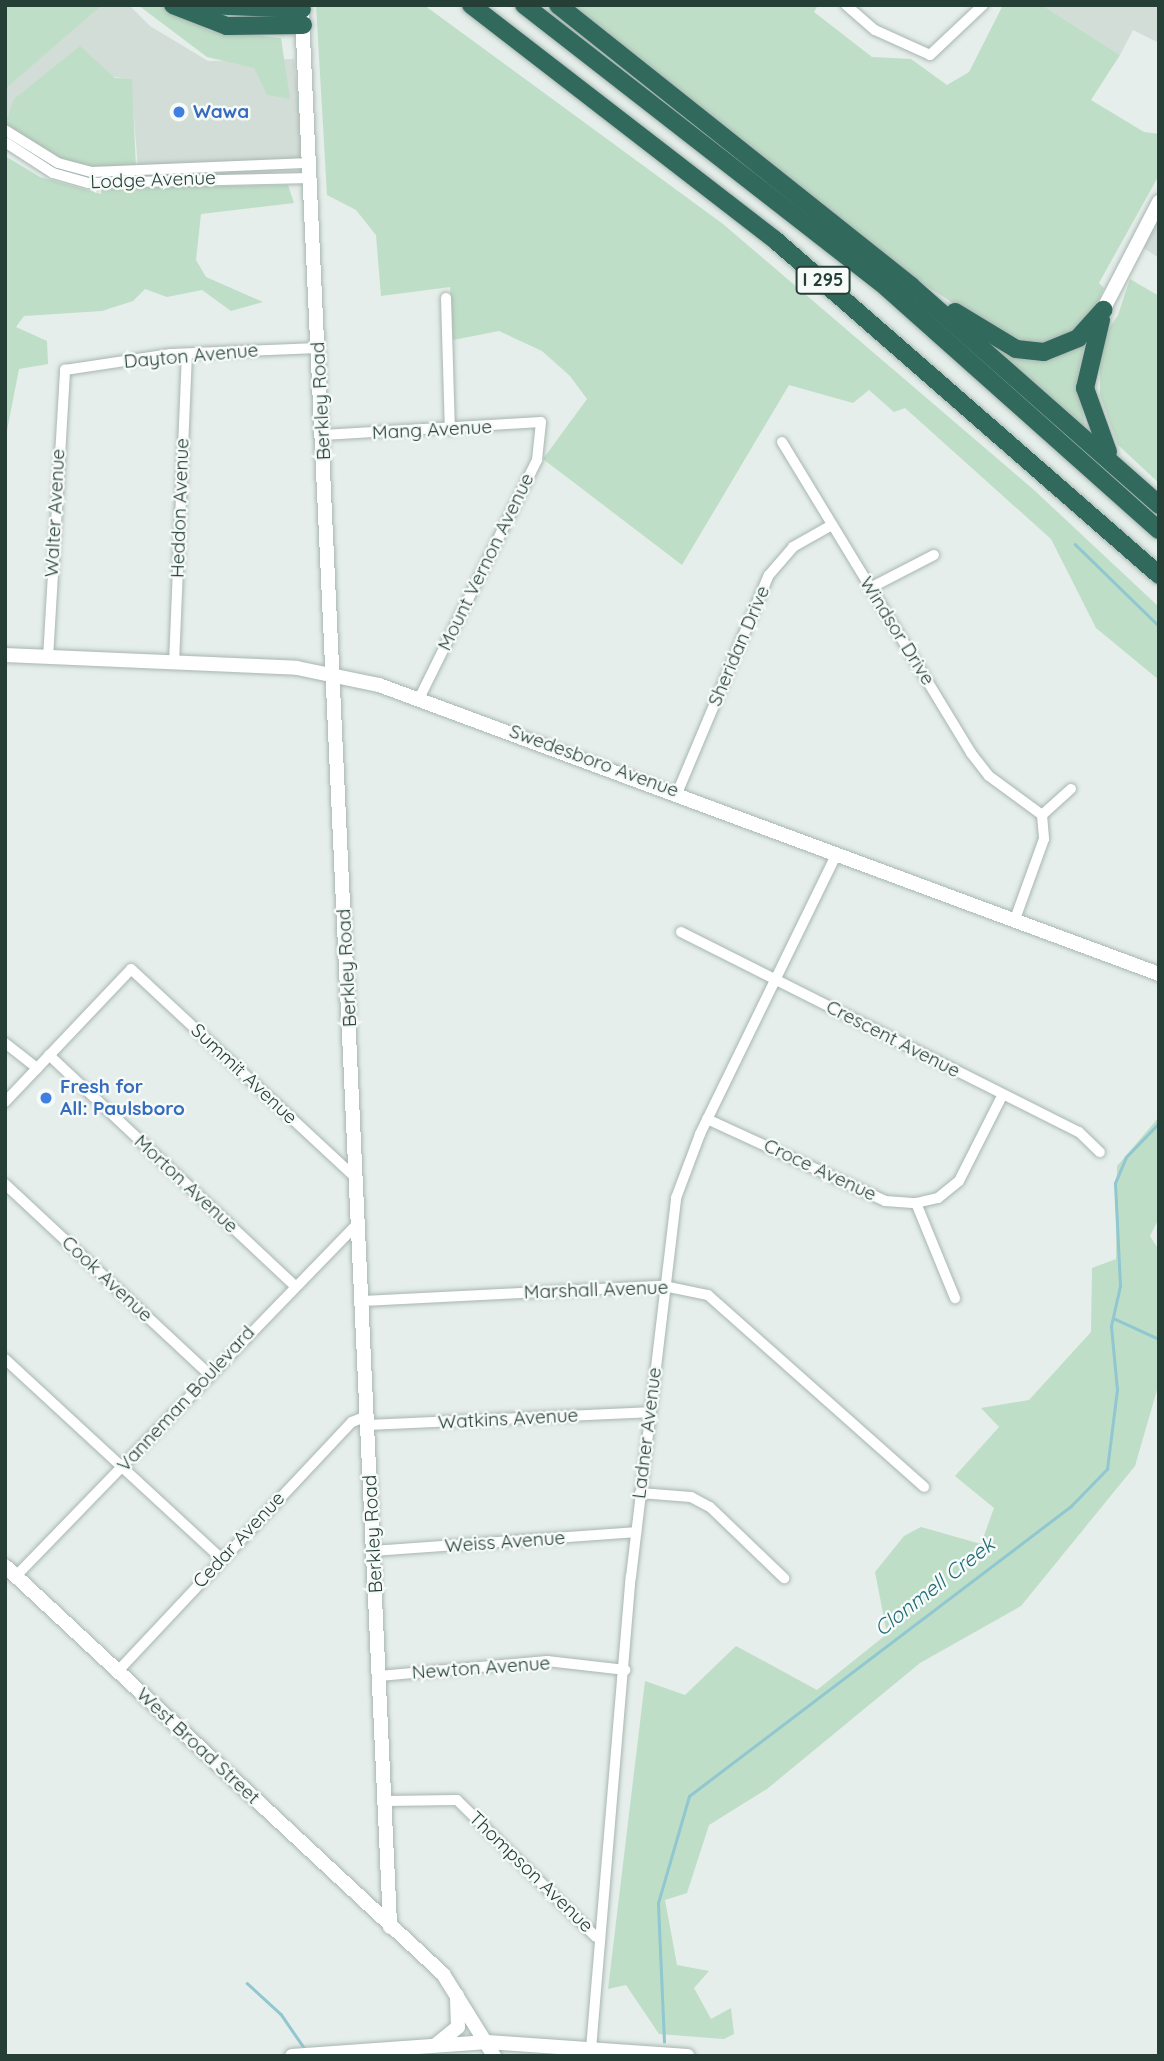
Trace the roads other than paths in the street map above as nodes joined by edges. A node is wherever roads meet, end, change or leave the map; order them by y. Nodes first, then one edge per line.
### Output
1 (173, 5) edge
2 (206, 5) edge
3 (457, 5) edge
4 (471, 5) edge
5 (524, 5) edge
6 (558, 5) edge
7 (846, 5) edge
8 (983, 5) edge
9 (302, 17) junction
10 (5, 130) edge
11 (5, 142) edge
12 (310, 163) junction
13 (311, 178) junction
14 (1159, 202) edge
15 (746, 216) junction
16 (911, 286) junction
17 (446, 298) dead end
18 (1103, 310) junction
19 (318, 348) junction
20 (187, 354) junction
21 (65, 370) joint
22 (541, 422) joint
23 (450, 430) junction
24 (323, 435) junction
25 (782, 442) dead end
26 (1120, 470) junction
27 (1159, 505) edge
28 (830, 526) junction
29 (1159, 530) edge
30 (934, 555) dead end
31 (1159, 575) edge
32 (870, 588) junction
33 (5, 655) edge
34 (48, 658) junction
35 (174, 663) junction
36 (334, 672) junction
37 (419, 699) junction
38 (1071, 789) dead end
39 (678, 791) junction
40 (1042, 815) junction
41 (836, 853) junction
42 (1015, 919) junction
43 (681, 932) dead end
44 (1159, 974) edge
45 (775, 980) junction
46 (5, 1043) edge
47 (49, 1055) junction
48 (37, 1069) junction
49 (1003, 1094) junction
50 (5, 1102) edge
51 (707, 1119) junction
52 (1100, 1152) dead end
53 (357, 1179) junction
54 (5, 1184) edge
55 (916, 1203) junction
56 (358, 1223) junction
57 (293, 1284) junction
58 (664, 1286) junction
59 (955, 1298) dead end
60 (363, 1301) junction
61 (5, 1359) edge
62 (209, 1374) junction
63 (649, 1412) junction
64 (367, 1421) junction
65 (122, 1468) junction
66 (924, 1486) dead end
67 (640, 1493) junction
68 (636, 1532) junction
69 (374, 1551) junction
70 (220, 1558) junction
71 (11, 1571) edge
72 (784, 1578) dead end
73 (625, 1670) junction
74 (118, 1671) junction
75 (379, 1676) junction
76 (385, 1801) junction
77 (390, 1927) junction
78 (596, 1937) junction
79 (456, 1990) junction
80 (487, 2042) junction
81 (436, 2045) junction
82 (591, 2049) junction
83 (368, 2053) edge
84 (608, 2053) edge
85 (305, 2055) edge
86 (292, 2056) edge
87 (494, 2056) edge
88 (688, 2056) edge

1 - 9 highway
2 - 9 highway
3 - 15 highway
4 - 15 highway, I 295
5 - 29 highway, I 295
6 - 16 highway
7 - 8 street
9 - 12 main road, Berkley Road
10 - 12 street, Lodge Avenue
11 - 13 street, Lodge Avenue
12 - 13 main road, Berkley Road
13 - 19 main road, Berkley Road
14 - 18 main road
15 - 31 highway, I 295
16 - 18 highway
16 - 26 highway
17 - 23 street
18 - 26 highway
19 - 20 street, Dayton Avenue
19 - 24 main road, Berkley Road
20 - 21 street, Dayton Avenue
20 - 35 street, Heddon Avenue
21 - 34 street, Walter Avenue
22 - 23 street, Mang Avenue
22 - 37 street, Mount Vernon Avenue
23 - 24 street, Mang Avenue
24 - 36 main road, Berkley Road
25 - 28 street, Windsor Drive
26 - 27 highway
28 - 32 street, Windsor Drive
28 - 39 street, Sheridan Drive
30 - 32 street
32 - 40 street, Windsor Drive
33 - 34 main road, Swedesboro Avenue
34 - 35 main road, Swedesboro Avenue
35 - 36 main road, Swedesboro Avenue
36 - 37 main road, Swedesboro Avenue
36 - 53 main road, Berkley Road
37 - 39 main road, Swedesboro Avenue
38 - 40 street
39 - 41 main road, Swedesboro Avenue
40 - 42 street
41 - 42 main road, Swedesboro Avenue
41 - 45 street, Ladner Avenue
42 - 44 main road, Swedesboro Avenue
43 - 45 street, Crescent Avenue
45 - 49 street, Crescent Avenue
45 - 51 street, Ladner Avenue
46 - 48 street
47 - 48 street
47 - 53 street, Summit Avenue
47 - 57 street, Morton Avenue
48 - 50 street
49 - 52 street, Crescent Avenue
49 - 55 street, Croce Avenue
51 - 55 street, Croce Avenue
51 - 58 street, Ladner Avenue
53 - 56 main road, Berkley Road
54 - 62 street, Cook Avenue
55 - 59 street
56 - 57 street, Vanneman Boulevard
56 - 60 main road, Berkley Road
57 - 62 street, Vanneman Boulevard
58 - 60 street, Marshall Avenue
58 - 63 street, Ladner Avenue
58 - 66 street, Marshall Avenue
60 - 64 main road, Berkley Road
61 - 65 street
62 - 65 street, Vanneman Boulevard
63 - 64 street, Watkins Avenue
63 - 67 street, Ladner Avenue
64 - 69 main road, Berkley Road
64 - 70 street, Cedar Avenue
65 - 70 street
65 - 71 street, Vanneman Boulevard
67 - 68 street, Ladner Avenue
67 - 72 street
68 - 69 street, Weiss Avenue
68 - 73 street, Ladner Avenue
69 - 75 main road, Berkley Road
70 - 74 street, Cedar Avenue
71 - 74 main road, West Broad Street
73 - 75 street, Newton Avenue
73 - 78 street, Ladner Avenue
74 - 77 main road, West Broad Street
75 - 76 main road, Berkley Road
76 - 77 main road, Berkley Road
76 - 78 street, Thompson Avenue
77 - 79 main road, West Broad Street
78 - 82 street, Ladner Avenue
79 - 80 main road, West Broad Street
79 - 81 main road
80 - 81 main road
80 - 82 main road
80 - 87 main road, West Broad Street
81 - 83 main road
82 - 84 main road
83 - 85 main road
84 - 88 main road
85 - 86 main road

